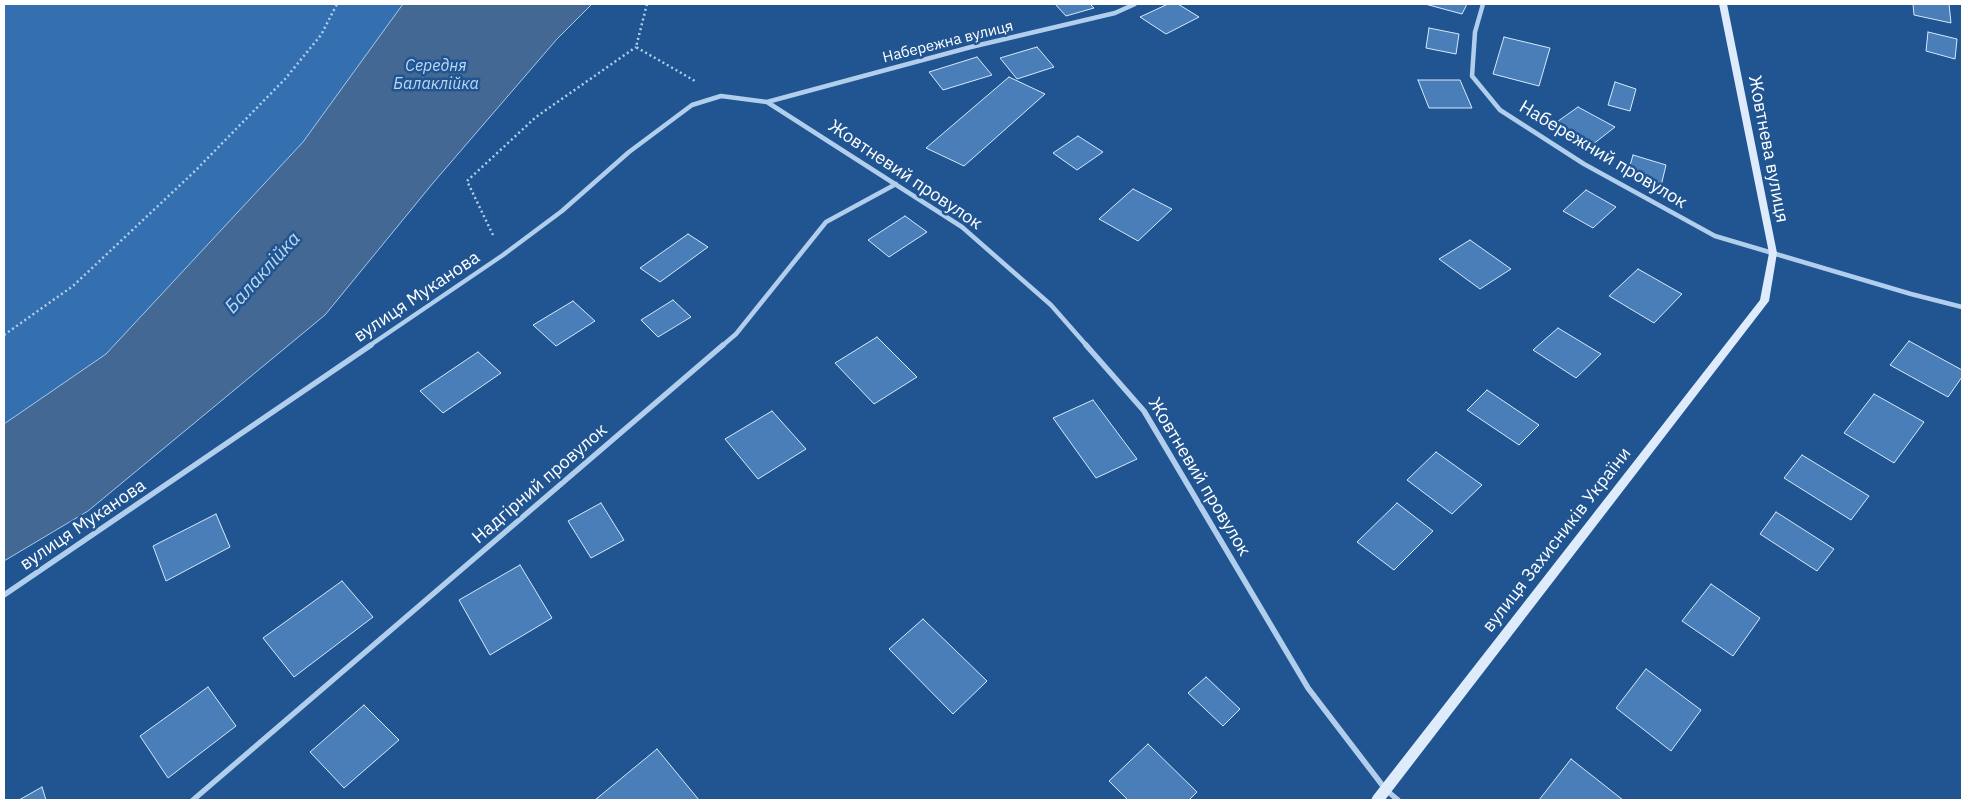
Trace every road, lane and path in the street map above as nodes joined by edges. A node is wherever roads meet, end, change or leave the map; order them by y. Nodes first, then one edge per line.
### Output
1 (337, 4) edge
2 (647, 4) edge
3 (1135, 4) edge
4 (1483, 4) edge
5 (1723, 4) edge
6 (636, 47) junction
7 (721, 96) junction
8 (767, 102) junction
9 (896, 184) junction
10 (1773, 254) junction
11 (503, 255) junction
12 (1764, 301) joint
13 (1962, 307) edge
14 (4, 336) edge
15 (4, 595) edge
16 (1386, 790) junction
17 (193, 800) edge
18 (1377, 800) edge
19 (1398, 800) edge

1 - 14 path
2 - 6 path
3 - 8 street, Набережна вулиця
4 - 10 street, Набережний провулок
5 - 10 street, Жовтнева вулиця
6 - 7 path
6 - 11 path
7 - 8 street, Жовтневий провулок
7 - 11 street, вулиця Муканова
8 - 9 street, Жовтневий провулок
9 - 16 street, Жовтневий провулок
9 - 17 street, Надгірний провулок
10 - 12 street, Жовтнева вулиця
10 - 13 street, Набережний провулок
11 - 15 street, вулиця Муканова
12 - 16 street, вулиця Захисників України
16 - 18 street, вулиця Захисників України
16 - 19 street, Жовтневий провулок

